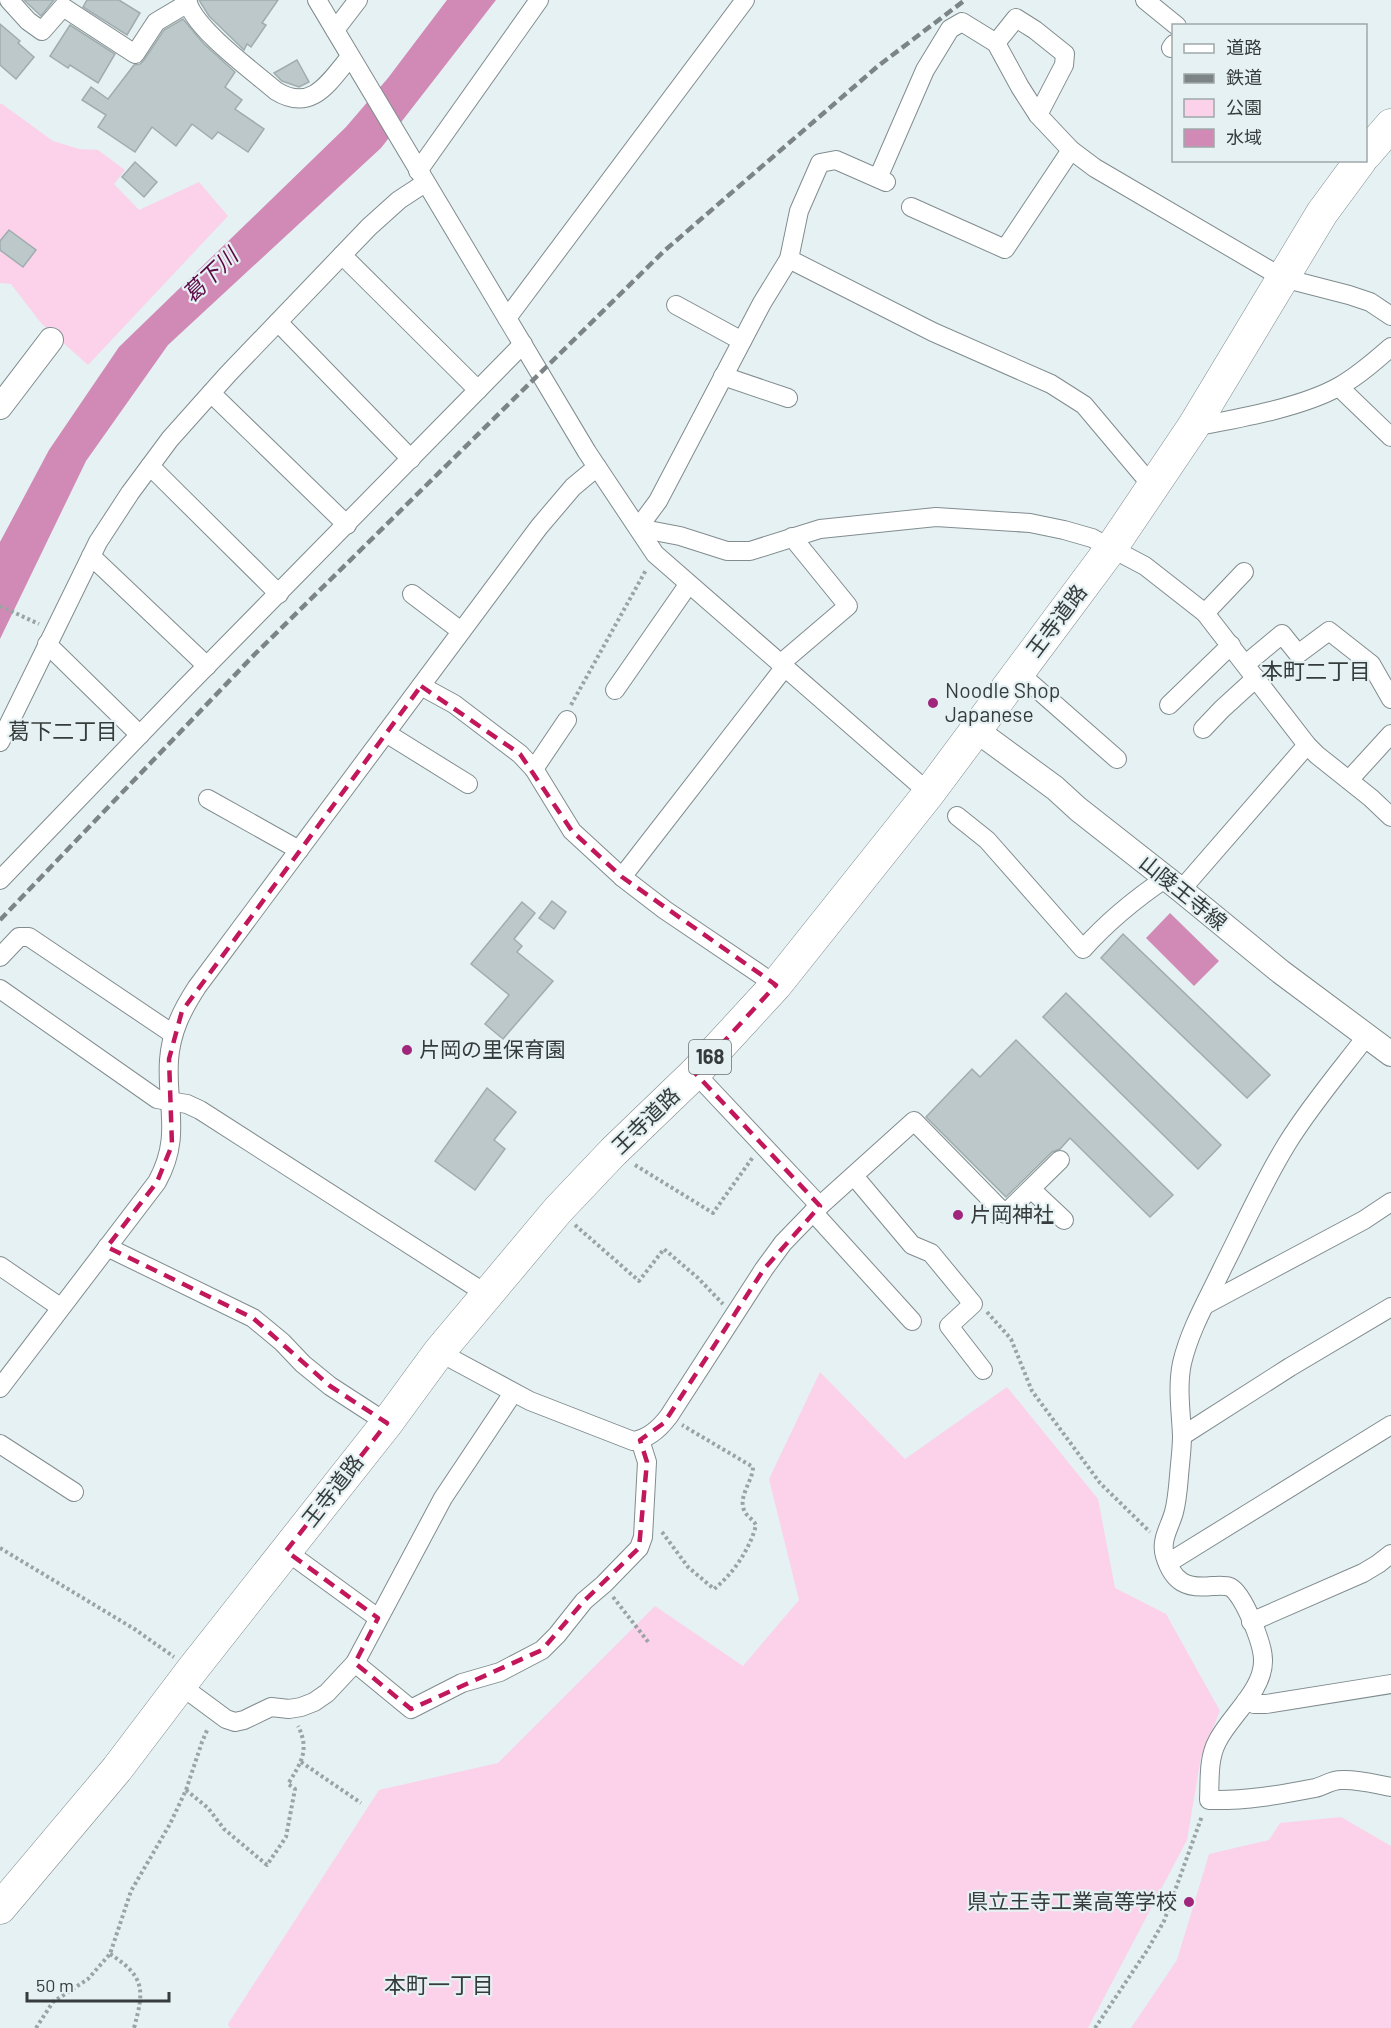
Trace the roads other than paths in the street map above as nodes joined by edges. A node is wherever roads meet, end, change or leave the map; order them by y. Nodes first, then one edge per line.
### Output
1 (9, 0) edge
2 (317, 0) edge
3 (358, 0) edge
4 (539, 0) edge
5 (744, 0) edge
6 (1145, 0) edge
7 (188, 1) edge
8 (1175, 24) edge
9 (334, 30) junction
10 (996, 43) junction
11 (350, 57) junction
12 (1038, 115) junction
13 (1391, 125) edge
14 (1071, 150) junction
15 (1367, 152) edge
16 (1359, 162) edge
17 (422, 177) junction
18 (911, 207) dead end
19 (342, 255) junction
20 (789, 259) junction
21 (1283, 278) junction
22 (676, 305) dead end
23 (1391, 316) edge
24 (507, 318) junction
25 (278, 322) junction
26 (51, 340) dead end
27 (742, 341) junction
28 (523, 344) junction
29 (1391, 347) edge
30 (723, 376) junction
31 (1339, 387) junction
32 (478, 390) junction
33 (211, 393) junction
34 (788, 398) dead end
35 (0, 407) edge
36 (1193, 427) junction
37 (1391, 437) edge
38 (411, 459) junction
39 (150, 466) junction
40 (597, 467) junction
41 (1152, 487) junction
42 (347, 525) junction
43 (638, 528) junction
44 (792, 537) junction
45 (1112, 547) junction
46 (91, 556) junction
47 (1244, 572) dead end
48 (688, 585) junction
49 (279, 594) junction
50 (412, 594) dead end
51 (1205, 613) junction
52 (462, 631) junction
53 (50, 638) junction
54 (1230, 645) junction
55 (207, 666) junction
56 (782, 666) junction
57 (1251, 671) junction
58 (1019, 673) junction
59 (421, 686) junction
60 (615, 690) dead end
61 (1391, 699) edge
62 (1169, 705) dead end
63 (567, 720) road end
64 (1203, 729) dead end
65 (976, 730) junction
66 (386, 733) junction
67 (1391, 734) edge
68 (140, 735) junction
69 (0, 742) edge
70 (1307, 745) junction
71 (1116, 759) dead end
72 (534, 769) junction
73 (1349, 780) junction
74 (468, 784) dead end
75 (929, 793) junction
76 (208, 799) dead end
77 (957, 816) dead end
78 (1391, 817) edge
79 (299, 850) junction
80 (622, 877) junction
81 (0, 880) edge
82 (1173, 884) junction
83 (0, 957) edge
84 (776, 985) junction
85 (0, 989) edge
86 (173, 1034) junction
87 (1366, 1036) junction
88 (1391, 1054) edge
89 (695, 1073) junction
90 (171, 1102) junction
91 (1060, 1160) dead end
92 (854, 1176) junction
93 (1030, 1189) junction
94 (1391, 1202) edge
95 (817, 1209) junction
96 (1064, 1220) dead end
97 (107, 1247) junction
98 (0, 1266) edge
99 (488, 1295) junction
100 (1205, 1305) junction
101 (60, 1307) junction
102 (1391, 1307) edge
103 (912, 1321) dead end
104 (439, 1352) junction
105 (982, 1370) dead end
106 (3, 1378) edge
107 (513, 1393) junction
108 (387, 1423) junction
109 (1391, 1425) edge
110 (1182, 1436) junction
111 (639, 1440) junction
112 (0, 1444) edge
113 (74, 1492) dead end
114 (286, 1551) junction
115 (1166, 1554) junction
116 (1391, 1554) edge
117 (378, 1618) junction
118 (1251, 1622) junction
119 (355, 1663) junction
120 (186, 1678) junction
121 (1391, 1684) edge
122 (1246, 1701) junction
123 (1391, 1787) edge
124 (0, 1908) edge

1 - 7 street
2 - 9 street
3 - 9 street
4 - 17 street
5 - 24 street
6 - 8 street
7 - 11 street
9 - 11 street
10 - 12 street
10 - 12 street
10 - 20 street
11 - 17 street
12 - 14 street
13 - 15 highway
14 - 18 street
14 - 21 street
16 - 21 highway, 王寺道路 / 168
17 - 19 street
17 - 24 street
19 - 25 street
19 - 32 street
20 - 27 street
20 - 41 street
21 - 23 street
21 - 36 highway, 王寺道路 / 168
22 - 27 street
24 - 28 street
25 - 33 street
25 - 38 street
26 - 35 main road
27 - 30 street
28 - 32 street
28 - 40 street
29 - 31 street
30 - 34 street
30 - 43 street
31 - 36 street
31 - 37 street
32 - 38 street
33 - 39 street
33 - 42 street
36 - 41 highway, 王寺道路 / 168
38 - 42 street
39 - 46 street
39 - 49 street
40 - 43 street
40 - 52 street
41 - 45 highway, 王寺道路 / 168
42 - 49 street
43 - 44 street
43 - 48 street
44 - 45 street
44 - 56 street
45 - 51 street
45 - 58 highway, 王寺道路 / 168
46 - 53 street
46 - 55 street
47 - 51 street
48 - 56 street
48 - 60 street
49 - 55 street
50 - 52 street
51 - 54 street
52 - 59 street
53 - 68 street
53 - 69 street
54 - 57 street
54 - 62 street
55 - 68 street
56 - 75 street
56 - 80 street
57 - 61 street
57 - 64 street
57 - 70 street
58 - 65 highway, 王寺道路 / 168
58 - 71 street
59 - 66 street
59 - 72 street
63 - 72 street
65 - 75 highway, 王寺道路 / 168
65 - 82 main road, 山陵王寺線
66 - 74 street
66 - 79 street
67 - 73 street
68 - 81 street
70 - 73 street
70 - 82 street
72 - 80 street
73 - 78 street
75 - 84 highway, 王寺道路 / 168
76 - 79 street
77 - 82 street
79 - 86 street
80 - 84 street
82 - 87 main road, 山陵王寺線
83 - 86 street
84 - 89 highway, 王寺道路 / 168
85 - 90 street
86 - 90 street
87 - 88 main road, 山陵王寺線
87 - 100 street
89 - 95 street
89 - 99 highway, 王寺道路 / 168
90 - 97 street
90 - 99 street
91 - 93 street
92 - 93 street
92 - 95 street
92 - 105 street
93 - 96 street
94 - 100 street
95 - 103 street
95 - 111 street
97 - 101 street
97 - 108 street
98 - 101 street
99 - 104 highway, 王寺道路 / 168
100 - 110 street
101 - 106 street
102 - 110 street
104 - 107 street
104 - 108 highway, 王寺道路 / 168
107 - 111 street
107 - 117 street
108 - 114 highway, 王寺道路 / 168
109 - 115 street
110 - 115 street
111 - 119 street
112 - 113 street
114 - 117 street
114 - 120 highway, 王寺道路 / 168
115 - 118 street
116 - 118 street
117 - 119 street
118 - 122 street
119 - 120 street
120 - 124 highway, 王寺道路 / 168
121 - 122 street
122 - 123 street

